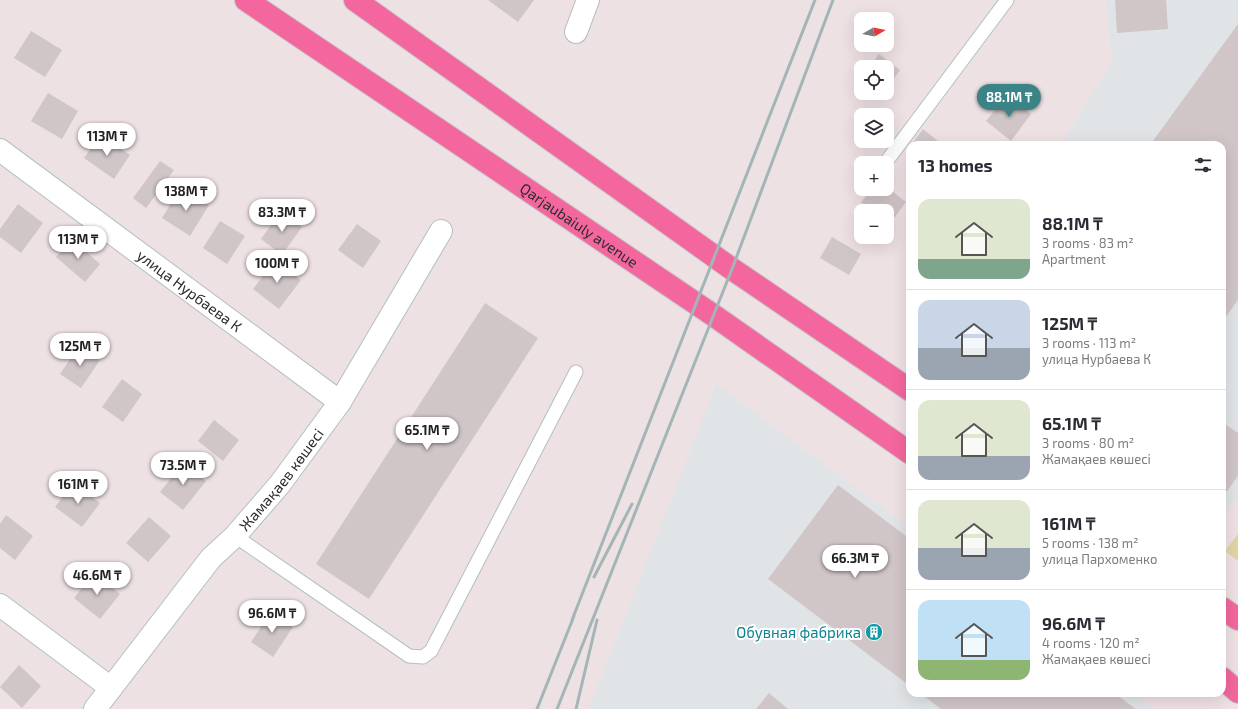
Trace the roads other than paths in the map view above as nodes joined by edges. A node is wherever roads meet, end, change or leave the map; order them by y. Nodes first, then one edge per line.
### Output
1 (246, 0) edge
2 (355, 0) edge
3 (588, 0) edge
4 (1007, 0) edge
5 (576, 32) dead end
6 (0, 150) edge
7 (890, 156) edge
8 (441, 231) dead end
9 (576, 372) dead end
10 (906, 387) edge
11 (340, 402) junction
12 (906, 450) edge
13 (235, 536) junction
14 (0, 605) edge
15 (1226, 611) edge
16 (1238, 619) edge
17 (1226, 682) edge
18 (111, 688) junction
19 (1238, 692) edge
20 (95, 709) edge

1 - 12 highway, Qarjaubaiuly avenue
2 - 10 highway
3 - 5 street
4 - 7 lane
6 - 11 street, улица Нурбаева К
8 - 11 street, Жамақаев көшесі
9 - 13 lane
11 - 13 street, Жамақаев көшесі
13 - 18 street, Жамақаев көшесі
14 - 18 street
15 - 16 highway
17 - 19 highway
18 - 20 street, Жамақаев көшесі

